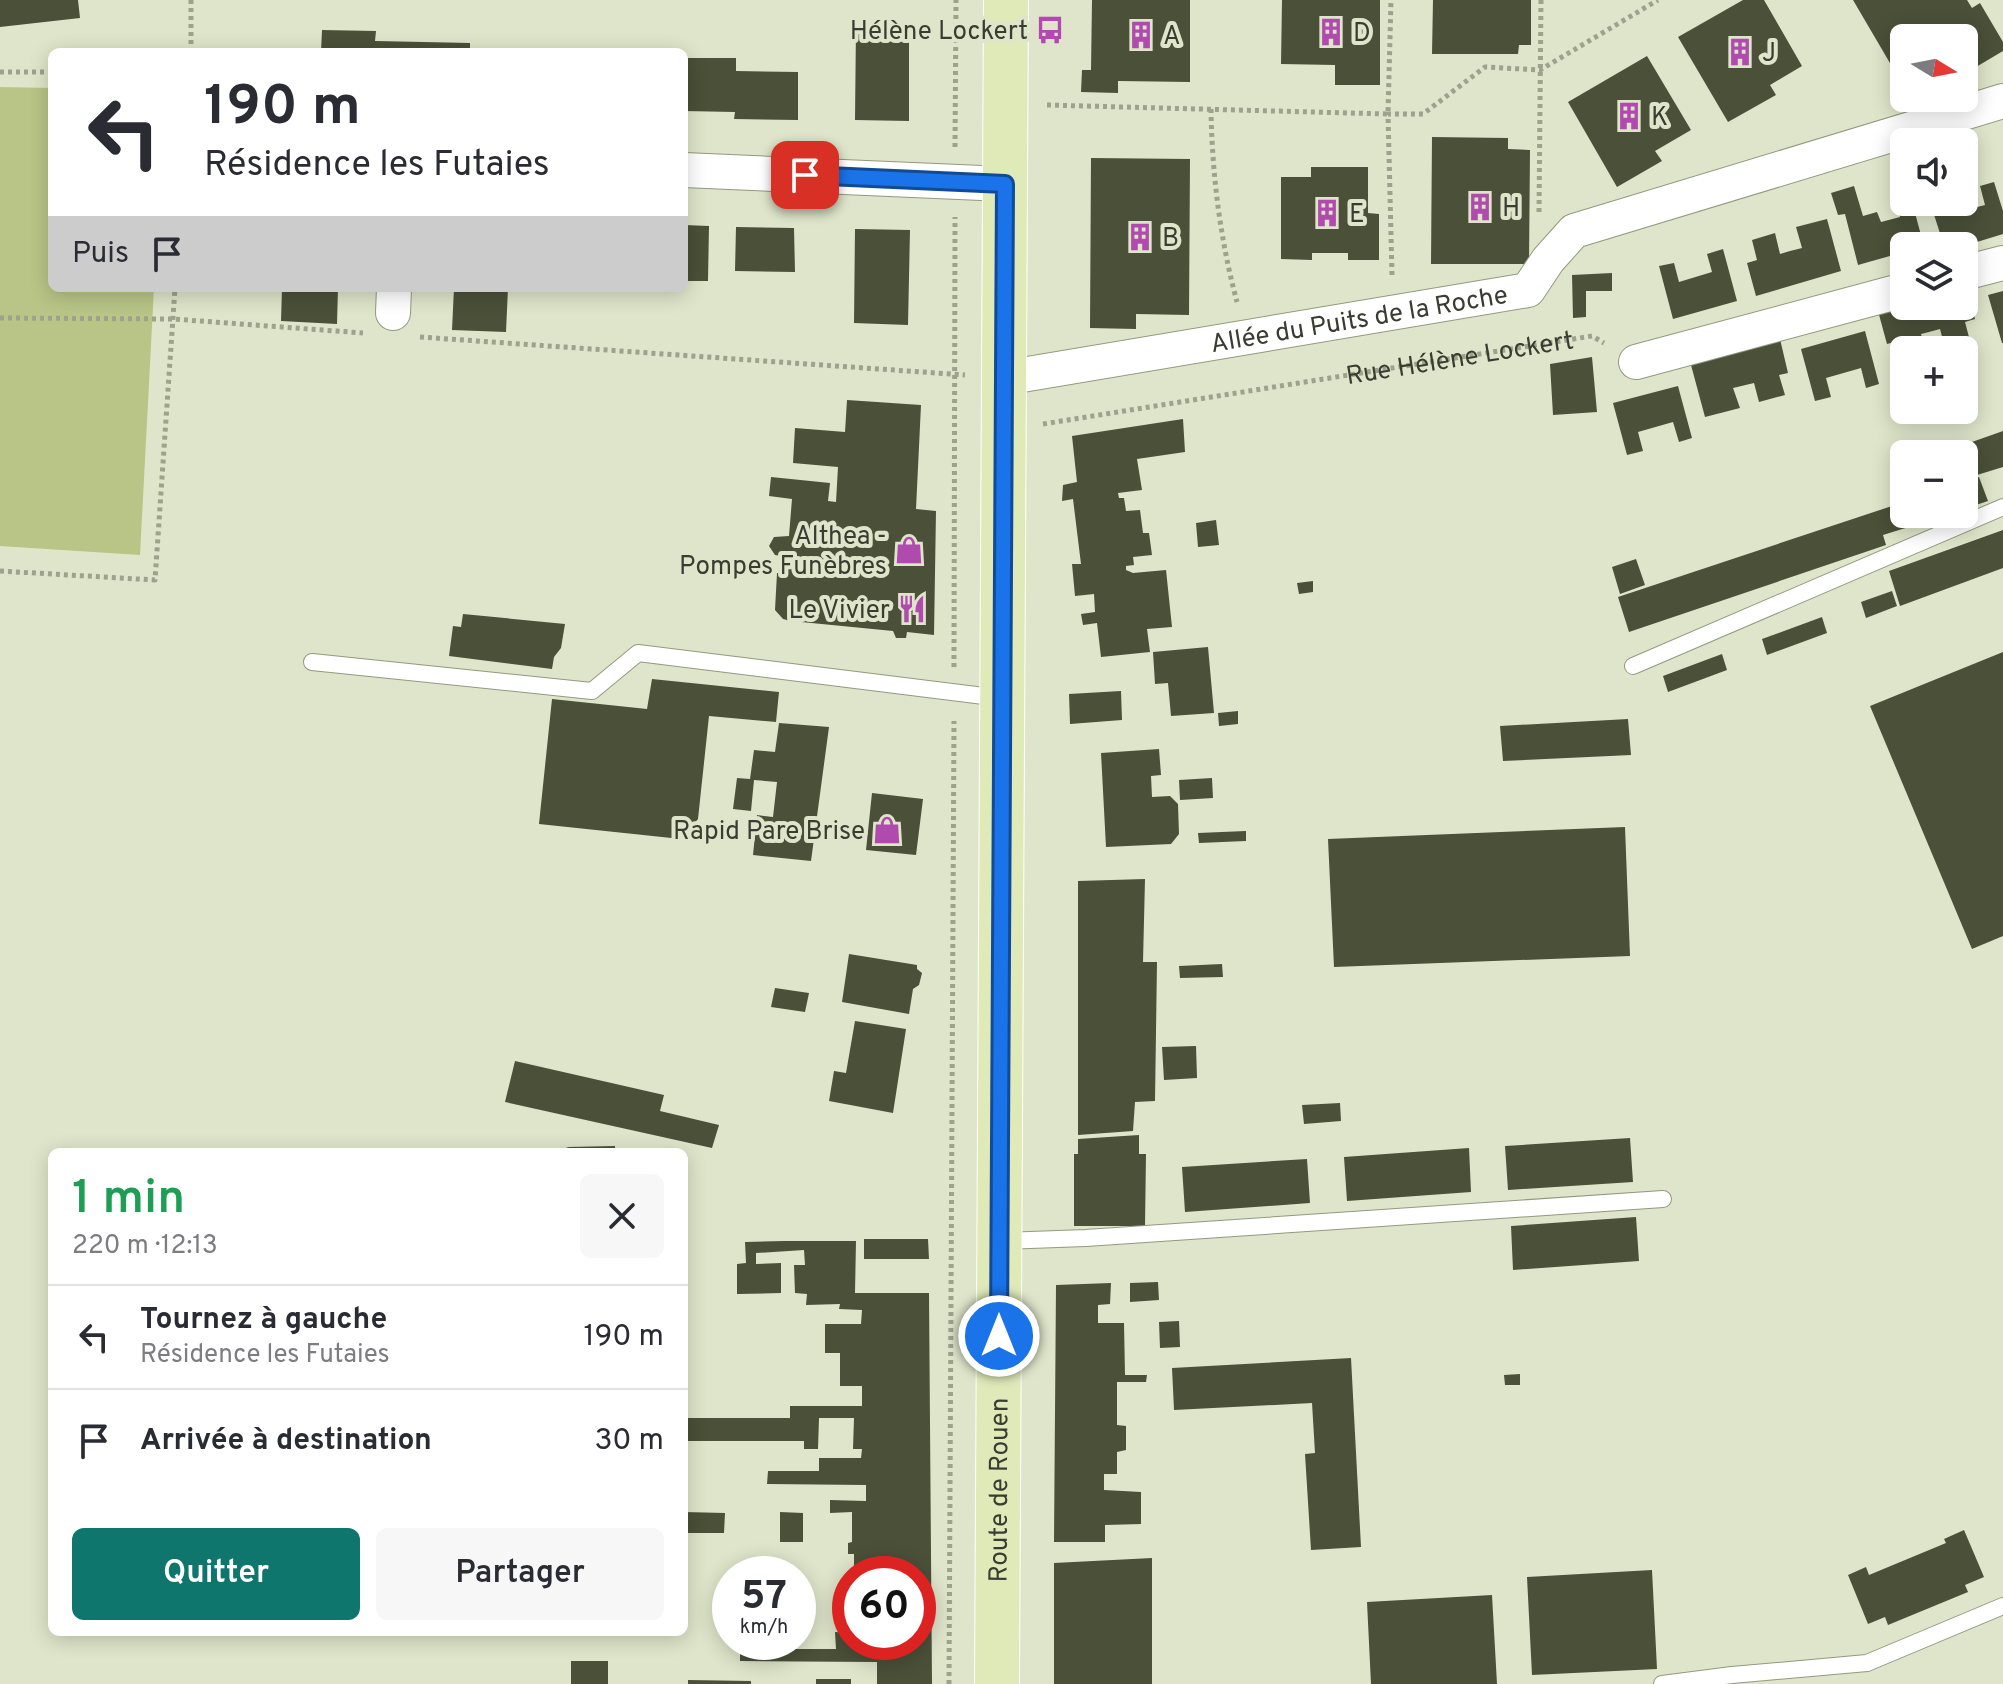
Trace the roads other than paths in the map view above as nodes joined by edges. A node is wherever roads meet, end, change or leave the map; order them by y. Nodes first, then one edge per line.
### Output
1 (1006, 0) edge
2 (2003, 101) edge
3 (688, 170) edge
4 (1005, 184) junction
5 (2003, 263) edge
6 (1978, 269) edge
7 (1890, 294) edge
8 (1636, 362) road end
9 (1004, 378) junction
10 (2003, 507) edge
11 (312, 662) dead end
12 (1633, 666) dead end
13 (1002, 698) junction
14 (1663, 1199) dead end
15 (999, 1241) junction
16 (2003, 1606) edge
17 (997, 1684) edge
18 (1662, 1684) edge

1 - 4 main road, Route de Rouen
2 - 9 street, Allée du Puits de la Roche
3 - 4 street
4 - 9 main road, Route de Rouen
5 - 6 street
7 - 8 street
9 - 13 main road, Route de Rouen
10 - 12 lane
11 - 13 lane
13 - 15 main road, Route de Rouen
14 - 15 lane
15 - 17 main road, Route de Rouen
16 - 18 lane

